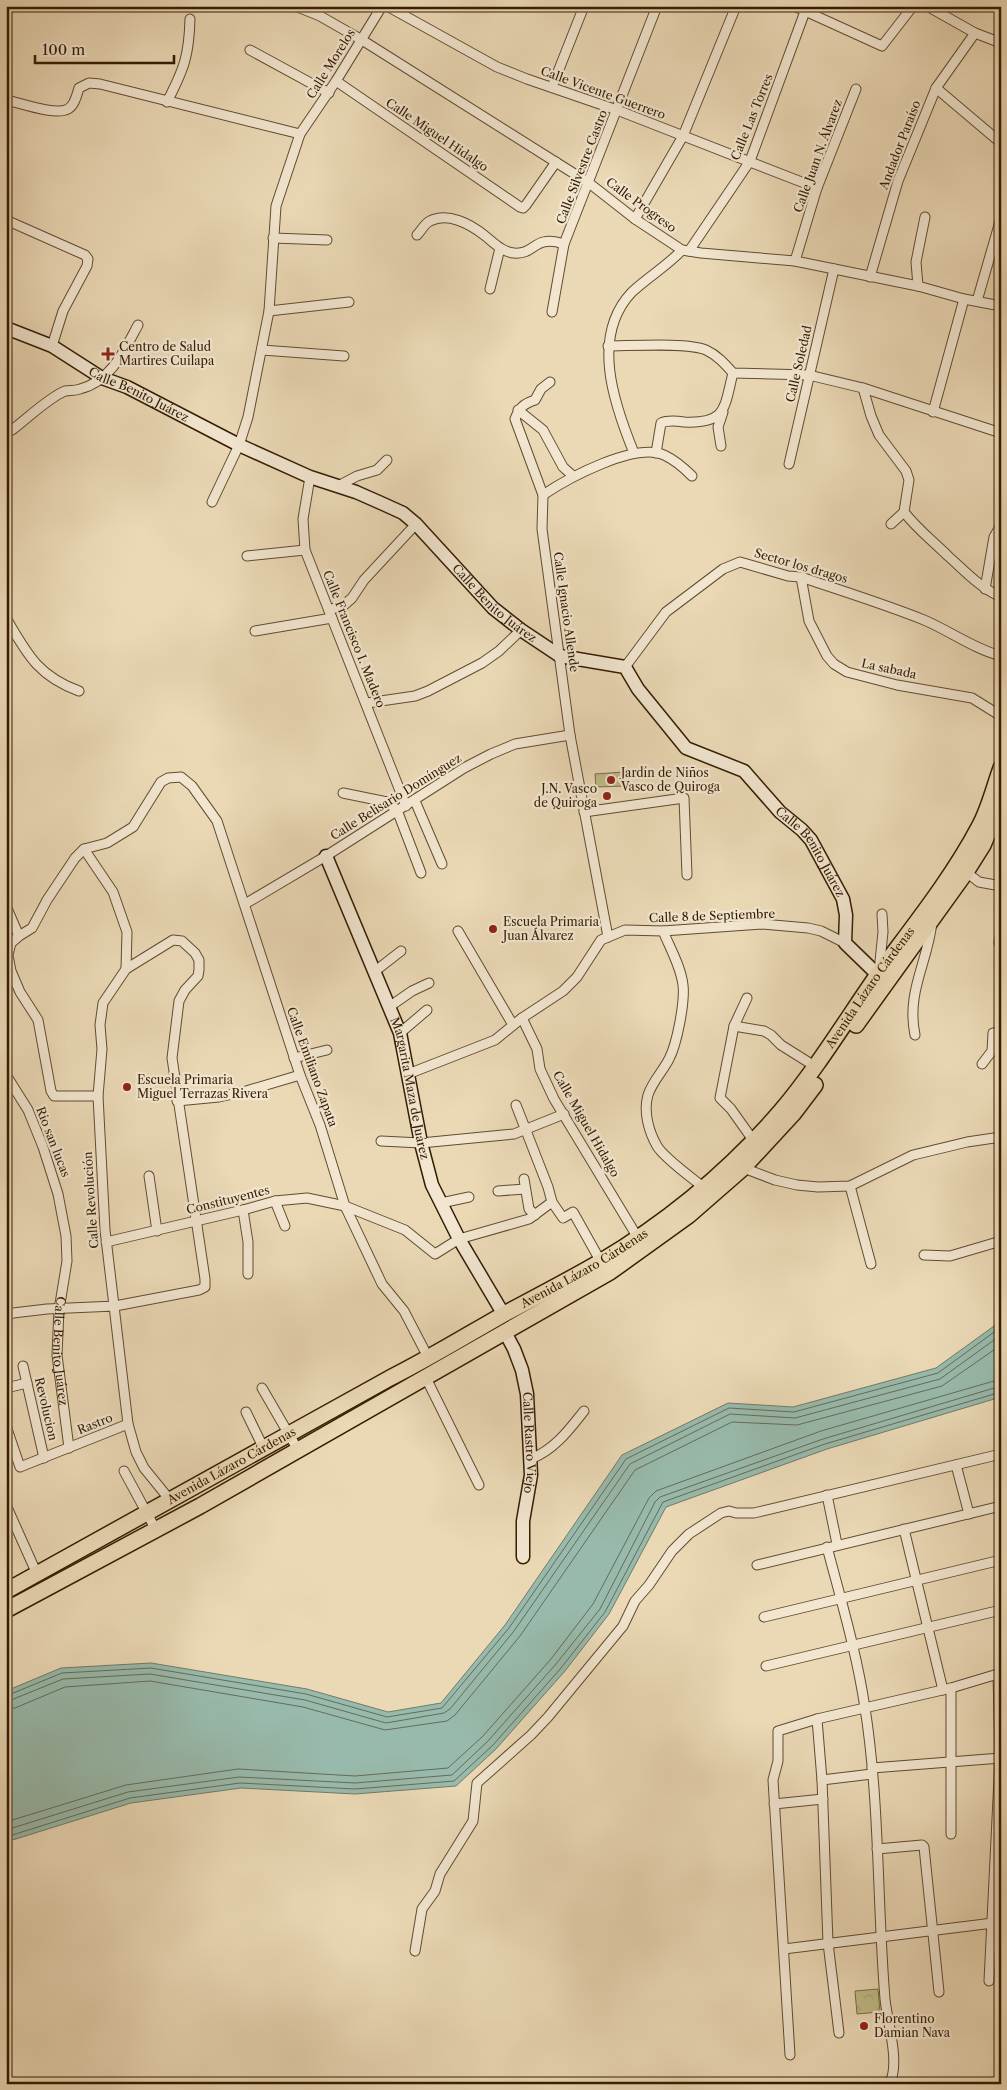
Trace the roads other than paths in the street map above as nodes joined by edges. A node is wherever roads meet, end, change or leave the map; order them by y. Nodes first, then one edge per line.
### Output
1 (295, 6) edge
2 (382, 6) edge
3 (387, 6) edge
4 (584, 6) edge
5 (657, 6) edge
6 (736, 6) edge
7 (794, 6) edge
8 (913, 6) edge
9 (927, 6) edge
10 (806, 8) edge
11 (190, 19) dead end
12 (975, 33) junction
13 (362, 40) junction
14 (1001, 43) edge
15 (250, 50) dead end
16 (336, 81) junction
17 (552, 87) junction
18 (936, 88) junction
19 (856, 89) dead end
20 (329, 93) junction
21 (6, 100) edge
22 (167, 102) junction
23 (617, 110) junction
24 (300, 134) junction
25 (683, 136) junction
26 (1001, 143) edge
27 (750, 161) junction
28 (556, 162) junction
29 (589, 183) junction
30 (817, 188) junction
31 (925, 216) dead end
32 (1001, 218) edge
33 (635, 219) junction
34 (6, 220) edge
35 (417, 235) dead end
36 (274, 238) junction
37 (327, 240) dead end
38 (564, 244) junction
39 (500, 248) junction
40 (686, 250) junction
41 (795, 261) junction
42 (834, 269) junction
43 (870, 277) junction
44 (918, 286) junction
45 (490, 289) dead end
46 (964, 299) junction
47 (976, 301) junction
48 (349, 302) dead end
49 (1001, 306) edge
50 (270, 311) junction
51 (552, 312) dead end
52 (138, 325) dead end
53 (6, 328) edge
54 (52, 346) junction
55 (608, 346) junction
56 (262, 350) junction
57 (344, 356) dead end
58 (733, 373) junction
59 (809, 375) junction
60 (102, 378) junction
61 (550, 382) dead end
62 (863, 388) junction
63 (518, 410) junction
64 (724, 410) junction
65 (933, 412) junction
66 (12, 430) dead end
67 (1001, 433) edge
68 (239, 445) junction
69 (721, 446) dead end
70 (634, 453) junction
71 (656, 453) junction
72 (387, 460) dead end
73 (789, 464) dead end
74 (573, 476) junction
75 (692, 476) dead end
76 (310, 477) junction
77 (338, 486) junction
78 (543, 495) junction
79 (212, 502) dead end
80 (904, 512) junction
81 (416, 524) junction
82 (892, 524) dead end
83 (1001, 525) edge
84 (305, 550) junction
85 (247, 556) dead end
86 (801, 577) junction
87 (985, 589) junction
88 (1001, 597) edge
89 (331, 614) junction
90 (6, 618) edge
91 (521, 630) junction
92 (256, 632) dead end
93 (560, 656) junction
94 (1001, 656) edge
95 (625, 667) junction
96 (79, 691) dead end
97 (366, 703) junction
98 (1001, 716) edge
99 (570, 735) junction
100 (1001, 768) edge
101 (343, 792) dead end
102 (415, 800) junction
103 (1001, 803) edge
104 (402, 808) junction
105 (584, 812) junction
106 (84, 849) junction
107 (326, 856) junction
108 (442, 864) dead end
109 (966, 872) junction
110 (421, 873) dead end
111 (687, 875) dead end
112 (1001, 886) edge
113 (245, 904) junction
114 (6, 906) edge
115 (882, 914) dead end
116 (932, 916) junction
117 (458, 931) dead end
118 (663, 931) junction
119 (1001, 931) edge
120 (19, 936) junction
121 (608, 937) junction
122 (845, 943) junction
123 (998, 943) dead end
124 (401, 951) dead end
125 (8, 965) edge
126 (126, 969) junction
127 (374, 972) junction
128 (878, 975) junction
129 (429, 983) dead end
130 (747, 998) dead end
131 (388, 1007) junction
132 (428, 1010) dead end
133 (522, 1018) junction
134 (513, 1025) junction
135 (734, 1026) junction
136 (1001, 1031) edge
137 (400, 1034) junction
138 (915, 1035) dead end
139 (327, 1050) dead end
140 (294, 1058) junction
141 (982, 1064) dead end
142 (816, 1067) junction
143 (408, 1074) junction
144 (6, 1075) edge
145 (300, 1075) junction
146 (98, 1096) junction
147 (177, 1101) junction
148 (516, 1105) dead end
149 (564, 1114) junction
150 (526, 1130) junction
151 (1001, 1137) edge
152 (753, 1140) junction
153 (381, 1141) dead end
154 (420, 1143) junction
155 (737, 1165) junction
156 (149, 1176) dead end
157 (524, 1179) dead end
158 (850, 1186) junction
159 (702, 1187) junction
160 (525, 1189) junction
161 (498, 1191) dead end
162 (58, 1194) joint
163 (468, 1197) dead end
164 (276, 1200) junction
165 (552, 1202) junction
166 (441, 1203) junction
167 (346, 1206) junction
168 (243, 1210) junction
169 (535, 1215) junction
170 (195, 1222) junction
171 (285, 1226) dead end
172 (157, 1231) junction
173 (638, 1238) junction
174 (460, 1239) junction
175 (1001, 1241) edge
176 (106, 1242) junction
177 (924, 1256) dead end
178 (601, 1262) junction
179 (871, 1264) dead end
180 (248, 1274) dead end
181 (115, 1306) junction
182 (59, 1310) junction
183 (504, 1315) junction
184 (6, 1316) edge
185 (505, 1332) junction
186 (429, 1359) junction
187 (23, 1366) dead end
188 (426, 1378) junction
189 (27, 1384) junction
190 (6, 1388) edge
191 (262, 1388) dead end
192 (584, 1411) dead end
193 (246, 1412) dead end
194 (128, 1424) junction
195 (6, 1426) edge
196 (289, 1435) junction
197 (69, 1448) junction
198 (264, 1449) junction
199 (298, 1450) junction
200 (1001, 1454) edge
201 (44, 1458) junction
202 (531, 1459) junction
203 (956, 1466) junction
204 (124, 1471) dead end
205 (479, 1485) dead end
206 (828, 1495) junction
207 (170, 1500) junction
208 (6, 1505) edge
209 (1001, 1506) edge
210 (146, 1512) junction
211 (969, 1514) junction
212 (156, 1530) junction
213 (904, 1530) junction
214 (837, 1544) junction
215 (827, 1546) junction
216 (84, 1548) junction
217 (523, 1558) dead end
218 (1001, 1560) edge
219 (93, 1564) junction
220 (757, 1565) dead end
221 (37, 1574) junction
222 (917, 1580) junction
223 (6, 1590) edge
224 (840, 1597) junction
225 (6, 1610) edge
226 (1001, 1610) edge
227 (764, 1617) dead end
228 (928, 1629) junction
229 (852, 1646) junction
230 (766, 1666) dead end
231 (1000, 1674) edge
232 (947, 1689) junction
233 (865, 1708) junction
234 (817, 1719) junction
235 (1001, 1758) edge
236 (952, 1761) junction
237 (872, 1771) junction
238 (822, 1780) junction
239 (823, 1799) junction
240 (774, 1804) junction
241 (951, 1834) dead end
242 (878, 1849) junction
243 (997, 1923) edge
244 (932, 1932) junction
245 (881, 1937) junction
246 (828, 1943) junction
247 (784, 1949) junction
248 (415, 1951) dead end
249 (989, 1981) dead end
250 (939, 1992) dead end
251 (840, 2033) dead end
252 (790, 2055) dead end
253 (889, 2084) edge

1 - 13 street, Calle Progreso
2 - 13 street, Calle Morelos
3 - 17 street, Calle Vicente Guerrero
4 - 17 street
5 - 23 street, Calle Silvestre Castro
6 - 25 street
7 - 10 street
8 - 10 street
9 - 12 street
10 - 27 street, Calle Las Torres
11 - 22 street
12 - 14 street
12 - 18 street, Andador Paraíso
13 - 16 street, Calle Morelos
13 - 28 street, Calle Progreso
15 - 20 street
16 - 20 street, Calle Morelos
16 - 28 street, Calle Miguel Hidalgo
17 - 23 street, Calle Vicente Guerrero
18 - 26 street
18 - 43 street, Andador Paraíso
19 - 30 street, Calle Juan N. Álvarez
20 - 24 street, Calle Morelos
21 - 22 street
22 - 24 street
23 - 25 street, Calle Vicente Guerrero
23 - 29 street, Calle Silvestre Castro
24 - 36 street, Calle Morelos
25 - 27 street, Calle Vicente Guerrero
25 - 33 street
27 - 30 street, Calle Vicente Guerrero
27 - 40 street, Calle Las Torres
28 - 29 street, Calle Progreso
29 - 33 street, Calle Progreso
29 - 38 street, Calle Silvestre Castro
30 - 41 street, Calle Juan N. Álvarez
31 - 44 street
32 - 47 street
33 - 40 street, Calle Progreso
34 - 54 street
35 - 39 street
36 - 37 street
36 - 50 street, Calle Morelos
38 - 39 street
38 - 51 street, Calle Silvestre Castro
39 - 45 street
40 - 41 street, Calle Progreso
40 - 55 street, Calle Las Torres
41 - 42 street, Calle Progreso
42 - 43 street, Calle Progreso
42 - 59 street, Calle Soledad
43 - 44 street, Calle Progreso
44 - 46 street, Calle Progreso
46 - 47 street, Calle Progreso
46 - 65 street
47 - 49 street, Calle Progreso
48 - 50 street
50 - 56 street, Calle Morelos
52 - 60 street
53 - 54 street, Calle Benito Juárez
54 - 60 street, Calle Benito Juárez
55 - 58 street
55 - 70 street
56 - 57 street
56 - 68 street, Calle Morelos
58 - 59 street
58 - 64 street
59 - 62 street
59 - 73 street, Calle Soledad
60 - 66 street
60 - 68 street, Calle Benito Juárez
61 - 63 street
62 - 65 street
62 - 80 street
63 - 74 street
63 - 78 street, Calle Ignacio Allende
64 - 69 street
64 - 71 street
65 - 67 street
68 - 76 street, Calle Benito Juárez
68 - 79 street, Calle Morelos
70 - 71 street
70 - 74 street
71 - 75 street
72 - 77 street
74 - 78 street
76 - 77 street, Calle Benito Juárez
76 - 84 street, Calle Francisco I. Madero
77 - 81 street, Calle Benito Juárez
78 - 93 street, Calle Ignacio Allende
80 - 82 street
80 - 87 street
81 - 89 street
81 - 91 street, Calle Benito Juárez
83 - 87 street
84 - 85 street
84 - 89 street, Calle Francisco I. Madero
86 - 94 street, Sector los dragos
86 - 95 street, Sector los dragos
86 - 98 street, La sabada
87 - 88 street
89 - 92 street
89 - 97 street, Calle Francisco I. Madero
90 - 96 street
91 - 93 street, Calle Benito Juárez
91 - 97 street
93 - 95 street, Calle Benito Juárez
93 - 99 street, Calle Ignacio Allende
95 - 122 street, Calle Benito Juárez
97 - 104 street, Calle Francisco I. Madero
99 - 102 street, Calle Belisario Domínguez
99 - 105 street, Calle Ignacio Allende
100 - 128 main road, Avenida Lázaro Cárdenas
101 - 104 street
102 - 104 street, Calle Belisario Domínguez
102 - 108 street
103 - 109 main road, Avenida Lázaro Cárdenas
104 - 107 street, Calle Belisario Domínguez
104 - 110 street, Calle Francisco I. Madero
105 - 111 street
105 - 121 street, Calle Ignacio Allende
106 - 113 street, Calle Emiliano Zapata
106 - 120 street
106 - 126 street
107 - 113 street, Calle Belisario Domínguez
107 - 127 street, Margarita Maza de Juárez
109 - 112 street
109 - 116 main road, Avenida Lázaro Cárdenas
113 - 140 street, Calle Emiliano Zapata
114 - 120 street
115 - 128 street
116 - 138 street
116 - 155 main road, Avenida Lázaro Cárdenas
117 - 134 street
118 - 121 street, Calle 8 de Septiembre
118 - 122 street, Calle 8 de Septiembre
118 - 159 street
119 - 123 street
120 - 125 street
121 - 133 street
122 - 128 street
124 - 127 street
125 - 146 street
126 - 146 street, Calle Revolución
126 - 147 street, Calle Revolución
127 - 131 street, Margarita Maza de Juárez
128 - 142 main road, Avenida Lázaro Cárdenas
129 - 131 street
130 - 135 street
131 - 137 street, Margarita Maza de Juárez
132 - 137 street
133 - 134 street
133 - 149 street, Calle Miguel Hidalgo
134 - 143 street
135 - 142 street
135 - 152 street
136 - 141 street
137 - 143 street, Margarita Maza de Juárez
139 - 140 street
140 - 145 street, Calle Emiliano Zapata
142 - 152 main road, Avenida Lázaro Cárdenas
143 - 154 street, Margarita Maza de Juárez
144 - 162 street, Rio san lucas
145 - 147 street
145 - 167 street, Calle Emiliano Zapata
146 - 176 street, Calle Revolución
147 - 170 street
148 - 150 street
149 - 150 street
149 - 173 street, Calle Miguel Hidalgo
150 - 154 street
150 - 165 street
151 - 158 street
152 - 155 main road, Avenida Lázaro Cárdenas
153 - 154 street
154 - 166 street, Margarita Maza de Juárez
155 - 158 street
155 - 159 main road, Avenida Lázaro Cárdenas
155 - 185 main road, Avenida Lázaro Cárdenas
156 - 172 street
157 - 160 street
158 - 179 street
159 - 173 main road, Avenida Lázaro Cárdenas
160 - 161 street
160 - 169 street
162 - 182 street, Calle Benito Juárez
163 - 166 street
164 - 167 street, Constituyentes
164 - 168 street, Constituyentes
164 - 171 street
165 - 169 street
165 - 178 street
166 - 174 street, Margarita Maza de Juárez
167 - 174 street, Constituyentes
167 - 186 street, Calle Emiliano Zapata
168 - 170 street, Constituyentes
168 - 180 street
169 - 174 street
170 - 172 street, Constituyentes
170 - 181 street
172 - 176 street, Constituyentes
173 - 178 main road, Avenida Lázaro Cárdenas
174 - 183 street, Margarita Maza de Juárez
175 - 177 street
176 - 181 street, Calle Revolución
178 - 183 main road, Avenida Lázaro Cárdenas
181 - 182 street
181 - 194 street, Calle Revolución
182 - 184 street
182 - 197 street, Calle Benito Juárez
183 - 186 main road, Avenida Lázaro Cárdenas
185 - 188 main road, Avenida Lázaro Cárdenas
185 - 202 street, Calle Rastro Viejo
186 - 196 main road, Avenida Lázaro Cárdenas
187 - 189 street, Revolucion
188 - 199 main road, Avenida Lázaro Cárdenas
188 - 205 street
189 - 190 street
189 - 201 street, Revolucion
191 - 196 street
192 - 202 street
193 - 198 street
194 - 197 street, Rastro
194 - 207 street, Calle Revolución
195 - 201 street
196 - 198 main road, Avenida Lázaro Cárdenas
196 - 199 street
197 - 201 street, Rastro
198 - 207 main road, Avenida Lázaro Cárdenas
199 - 212 main road, Avenida Lázaro Cárdenas
200 - 203 street
202 - 217 street, Calle Rastro Viejo
203 - 206 street
203 - 211 street
204 - 210 street
206 - 214 street
206 - 248 street
207 - 210 main road, Avenida Lázaro Cárdenas
208 - 221 street
209 - 211 street
210 - 212 street
210 - 216 main road, Avenida Lázaro Cárdenas
211 - 213 street
212 - 219 main road, Avenida Lázaro Cárdenas
213 - 214 street
213 - 222 street
214 - 215 street
215 - 220 street
215 - 224 street
216 - 219 main road
216 - 221 main road, Avenida Lázaro Cárdenas
218 - 222 street
219 - 225 main road, Avenida Lázaro Cárdenas
221 - 223 main road, Avenida Lázaro Cárdenas
222 - 224 street
222 - 228 street
224 - 227 street
224 - 229 street
226 - 228 street
228 - 229 street
228 - 232 street
229 - 230 street
229 - 233 street
231 - 232 street
231 - 235 street
232 - 233 street
232 - 236 street
233 - 234 street
233 - 237 street
234 - 238 street
234 - 240 street
235 - 236 street
235 - 243 street
236 - 237 street
236 - 241 street
237 - 238 street
237 - 242 street
238 - 239 street
239 - 240 street
239 - 246 street
240 - 247 street
242 - 244 street
242 - 245 street
243 - 244 street
243 - 249 street
244 - 245 street
244 - 250 street
245 - 246 street
245 - 253 street
246 - 247 street
246 - 251 street
247 - 252 street

